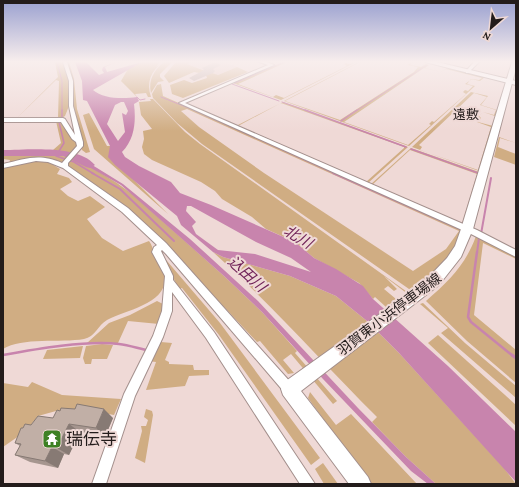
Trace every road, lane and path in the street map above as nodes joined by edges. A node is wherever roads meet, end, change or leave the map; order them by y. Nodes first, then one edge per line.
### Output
1 (71, 85) edge
2 (225, 85) edge
3 (512, 85) edge
4 (71, 106) junction
5 (3, 120) edge
6 (63, 120) junction
7 (80, 142) junction
8 (65, 165) junction
9 (3, 166) edge
10 (467, 230) junction
11 (163, 245) junction
12 (516, 254) edge
13 (169, 282) junction
14 (294, 385) junction
15 (99, 484) edge
16 (308, 484) edge
17 (361, 484) edge

1 - 4 street
2 - 10 street
3 - 10 main road, 羽賀東小浜停車場線
4 - 6 street
4 - 7 street
5 - 6 street
6 - 7 street
7 - 8 street
8 - 9 street
8 - 11 street
10 - 12 street
10 - 14 main road, 羽賀東小浜停車場線
11 - 13 street
11 - 14 street
13 - 15 street
13 - 16 street
14 - 17 main road

